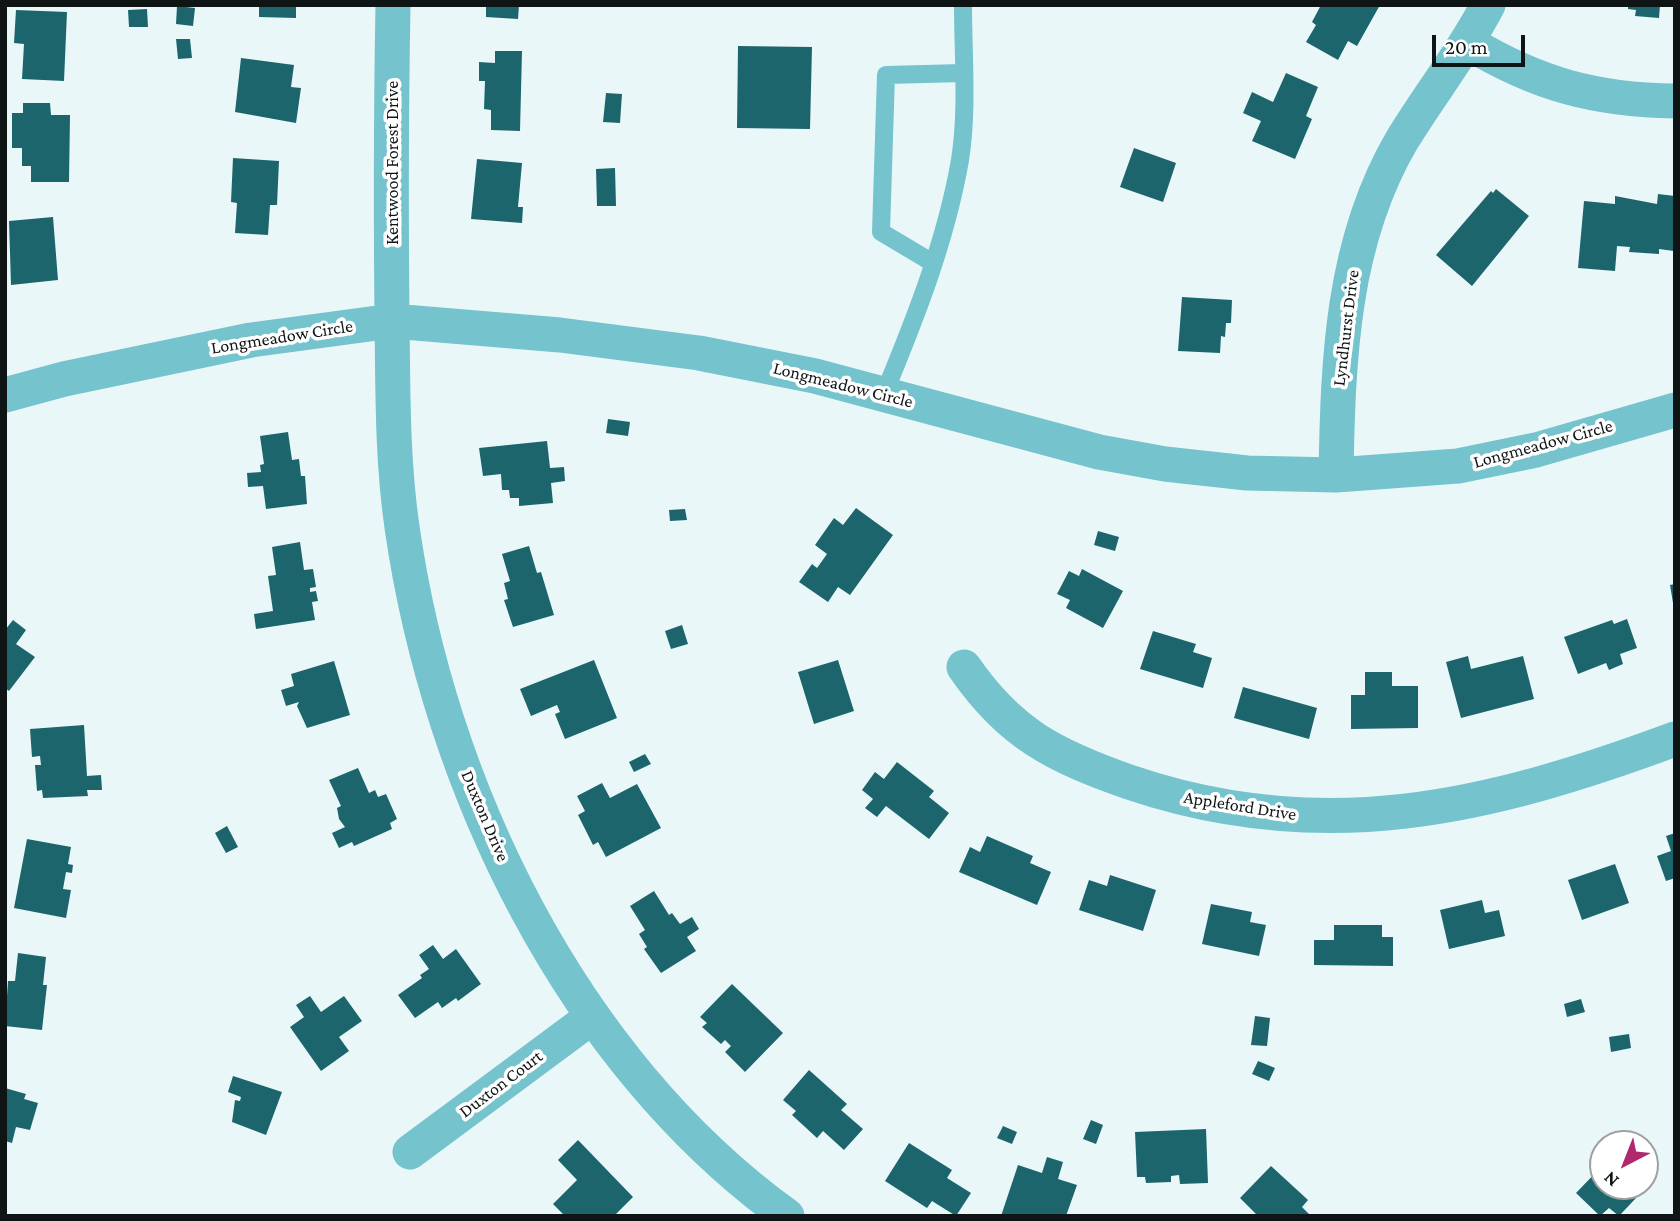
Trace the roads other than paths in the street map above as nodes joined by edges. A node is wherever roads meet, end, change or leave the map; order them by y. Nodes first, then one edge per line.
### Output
1 (393, 5) edge
2 (963, 5) edge
3 (1488, 5) edge
4 (1469, 43) junction
5 (963, 73) junction
6 (1675, 101) edge
7 (933, 262) junction
8 (392, 321) junction
9 (884, 394) junction
10 (5, 395) edge
11 (1675, 410) edge
12 (1336, 475) junction
13 (964, 667) dead end
14 (1675, 739) edge
15 (592, 1017) junction
16 (410, 1152) dead end
17 (787, 1216) edge

1 - 8 street, Kentwood Forest Drive
2 - 5 lane
3 - 4 street, Lyndhurst Drive
4 - 6 street
4 - 12 street, Lyndhurst Drive
5 - 7 lane
5 - 7 lane
7 - 9 lane
8 - 9 street, Longmeadow Circle
8 - 10 street, Longmeadow Circle
8 - 15 street, Duxton Drive
9 - 12 street, Longmeadow Circle
11 - 12 street, Longmeadow Circle
13 - 14 street, Appleford Drive
15 - 16 street, Duxton Court
15 - 17 street, Duxton Drive

